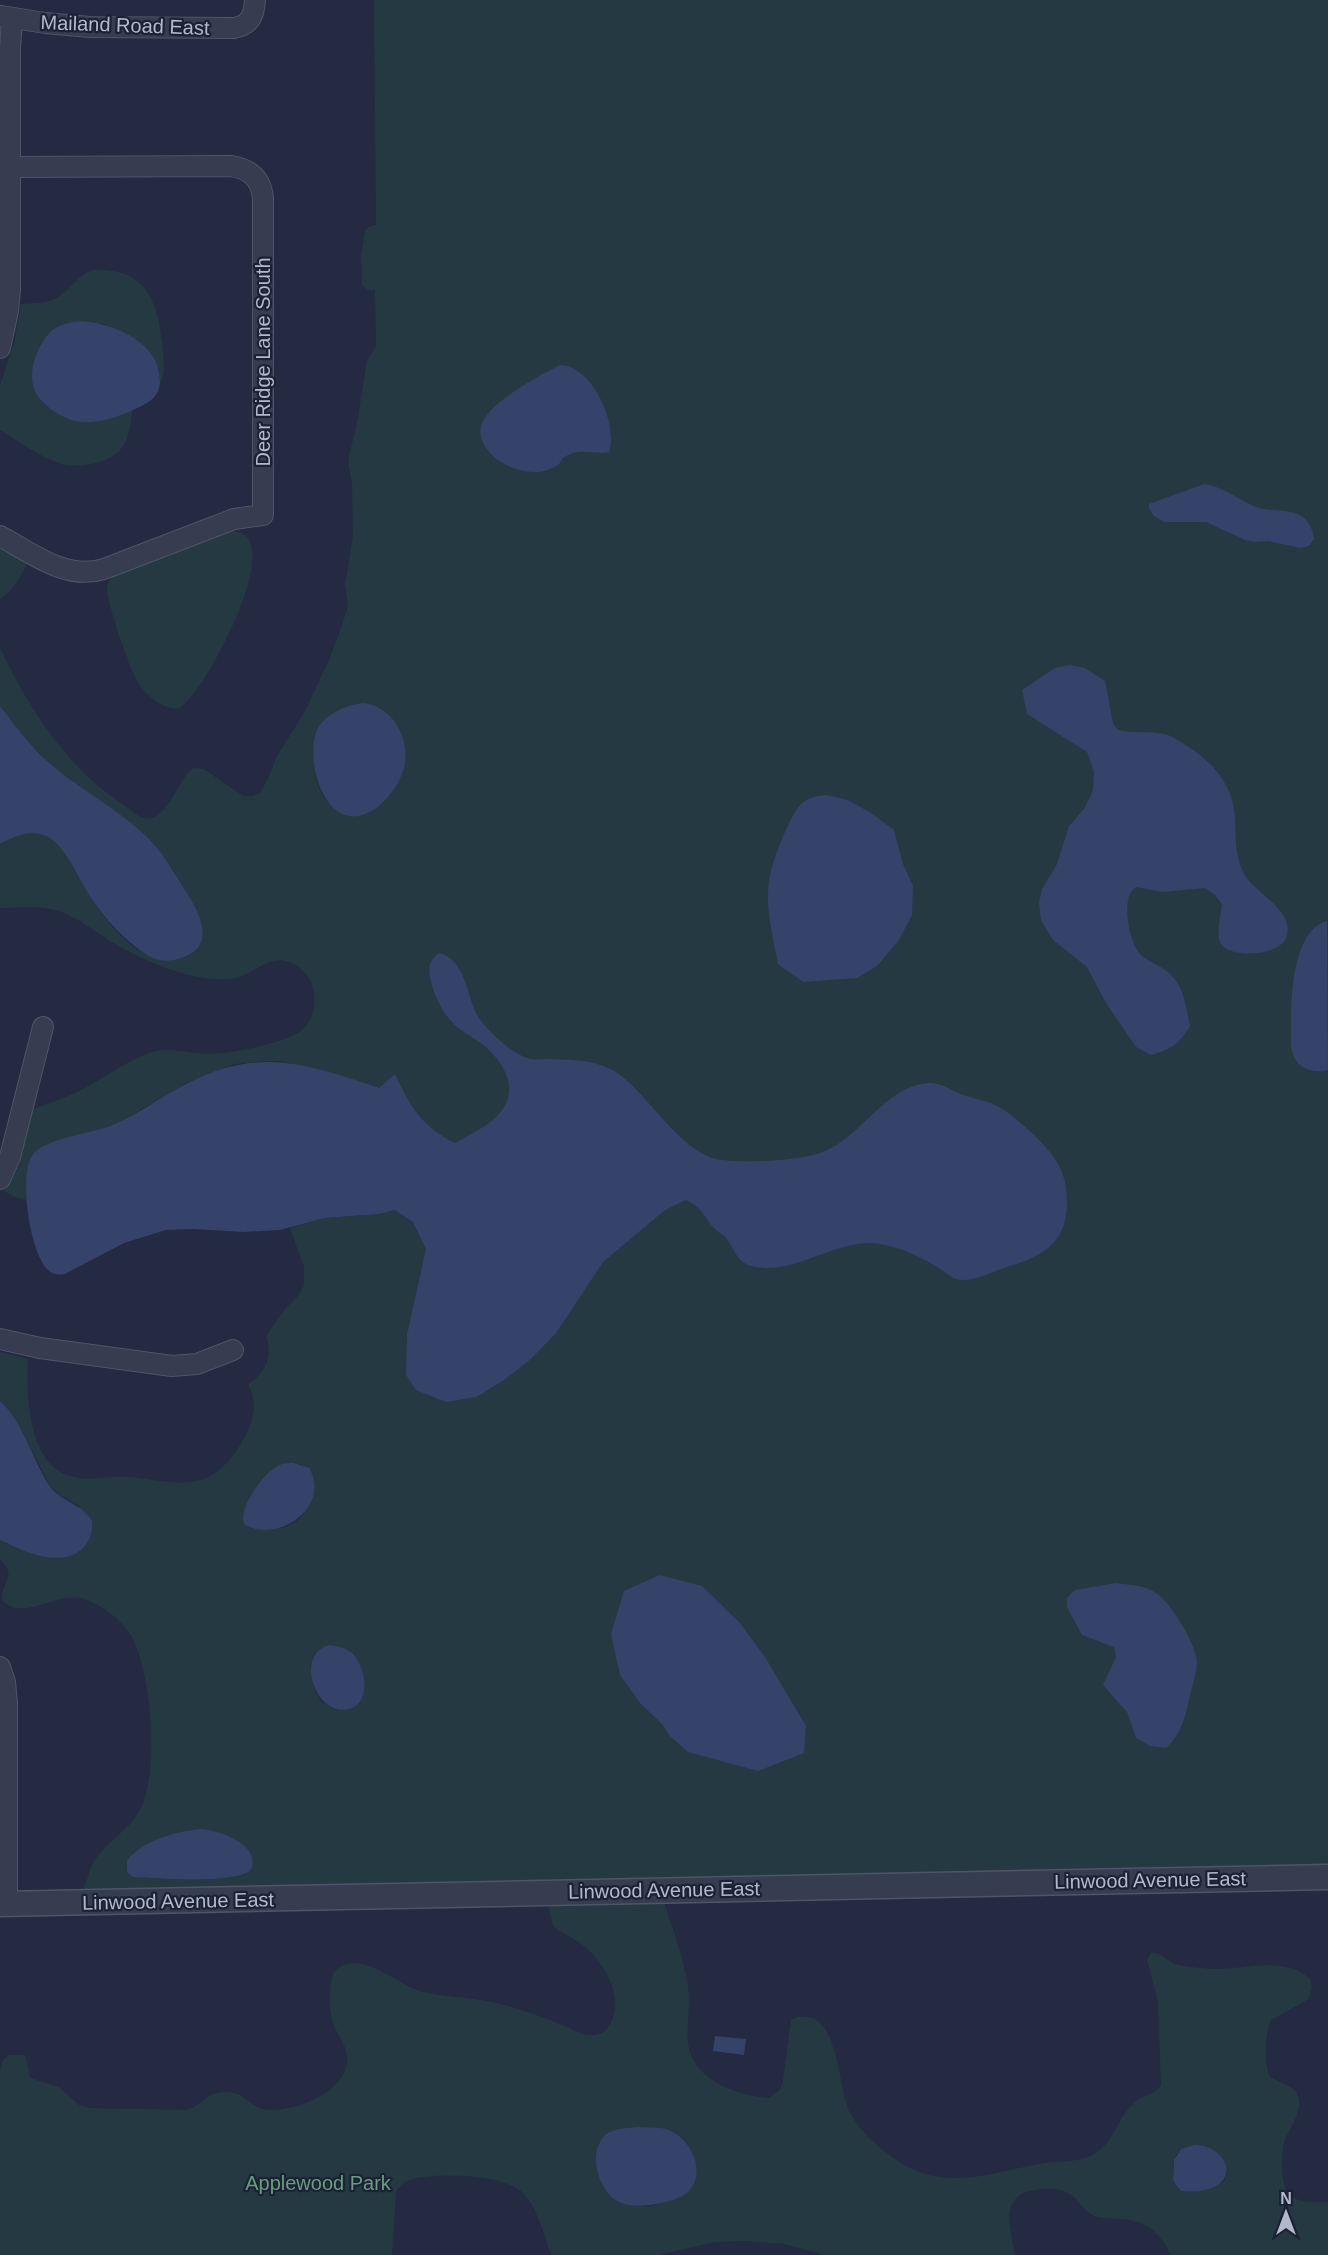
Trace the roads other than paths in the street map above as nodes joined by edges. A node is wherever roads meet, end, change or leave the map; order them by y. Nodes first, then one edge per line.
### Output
1 (255, 0) edge
2 (6, 17) edge
3 (10, 167) junction
4 (0, 348) edge
5 (0, 536) edge
6 (42, 1027) dead end
7 (0, 1179) edge
8 (0, 1340) edge
9 (233, 1350) dead end
10 (0, 1667) edge
11 (1328, 1877) edge
12 (4, 1904) edge

1 - 2 street, Mailand Road East
2 - 3 street
3 - 4 street
3 - 5 street, Deer Ridge Lane South
6 - 7 street
8 - 9 street
10 - 12 street
11 - 12 street, Linwood Avenue East

